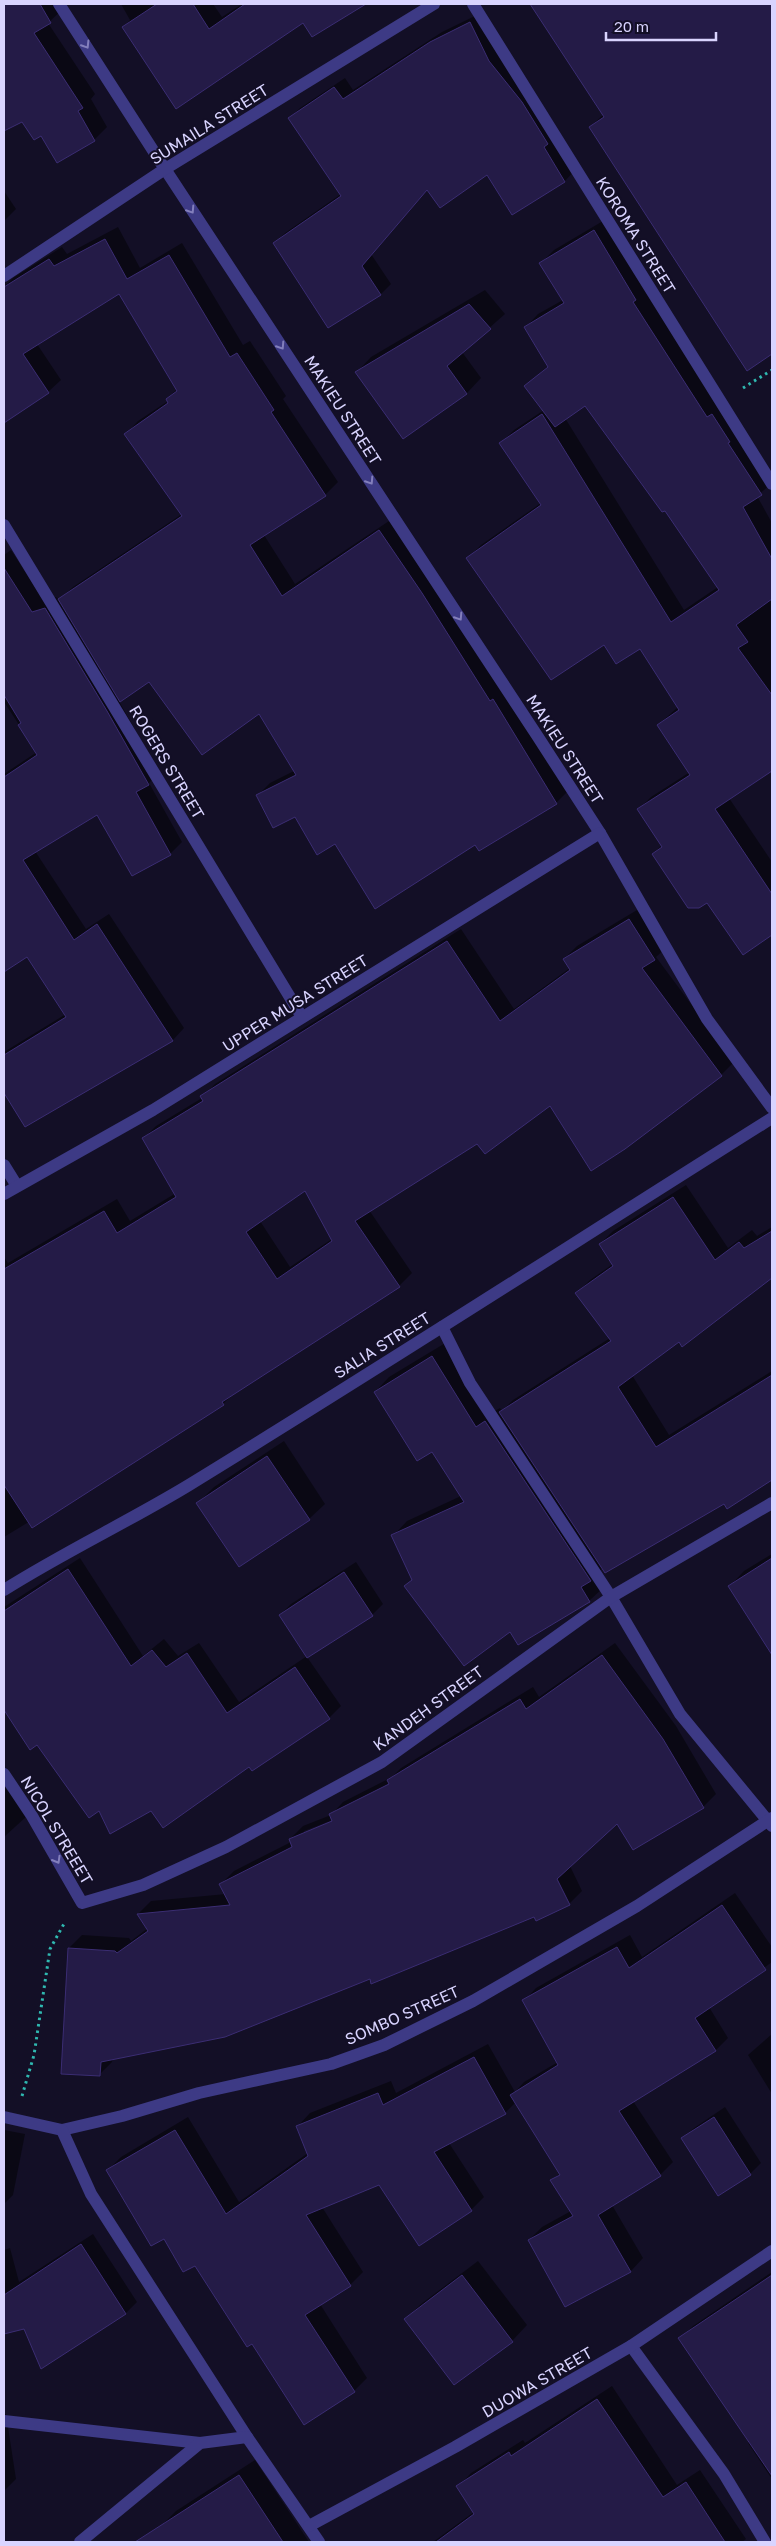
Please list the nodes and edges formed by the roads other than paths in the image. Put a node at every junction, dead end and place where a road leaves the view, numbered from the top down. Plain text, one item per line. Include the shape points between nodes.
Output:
1 (59, 4) edge
2 (434, 4) edge
3 (473, 4) edge
4 (164, 169) junction
5 (4, 276) edge
6 (772, 484) edge
7 (4, 525) edge
8 (600, 833) junction
9 (302, 1017) junction
10 (772, 1108) edge
11 (772, 1118) edge
12 (4, 1164) edge
13 (17, 1186) junction
14 (4, 1194) edge
15 (442, 1327) junction
16 (772, 1503) edge
17 (4, 1590) edge
18 (611, 1597) junction
19 (4, 1774) edge
20 (771, 1822) edge
21 (82, 1903) joint
22 (10, 2119) edge
23 (62, 2130) junction
24 (772, 2251) edge
25 (631, 2346) junction
26 (4, 2421) edge
27 (247, 2438) junction
28 (200, 2443) junction
29 (309, 2526) junction
30 (80, 2542) edge
31 (319, 2542) edge
32 (765, 2542) edge

1 -> 4 street, MAKIEU STREET
2 - 4 street, SUMAILA STREET
3 - 6 street, KOROMA STREET
4 - 5 street, SUMAILA STREET
4 -> 8 street, MAKIEU STREET
7 - 9 street, ROGERS STREET
8 - 9 street, UPPER MUSA STREET
8 - 10 street, MAKIEU STREET via 707,1019
9 - 13 street, UPPER MUSA STREET via 153,1110
11 - 15 street, SALIA STREET
12 - 13 street
13 - 14 street, UPPER MUSA STREET
15 - 17 street, SALIA STREET via 184,1488
15 - 18 street via 470,1383
16 - 18 street, KANDEH STREET
18 - 20 street via 680,1714
18 - 21 street, KANDEH STREET via 382,1762 226,1847 143,1884
19 -> 21 street, NICOL STREEET
20 - 23 street, SOMBO STREET via 637,1906 473,2001 384,2045 331,2064 198,2093
22 - 23 street, SOMBO STREET
23 - 27 street via 91,2194
24 - 25 street, DUOWA STREET
25 - 29 street, DUOWA STREET via 455,2448
25 - 32 street via 724,2474
26 - 28 street
27 - 28 street
27 - 29 street
28 - 30 street
29 - 31 street

